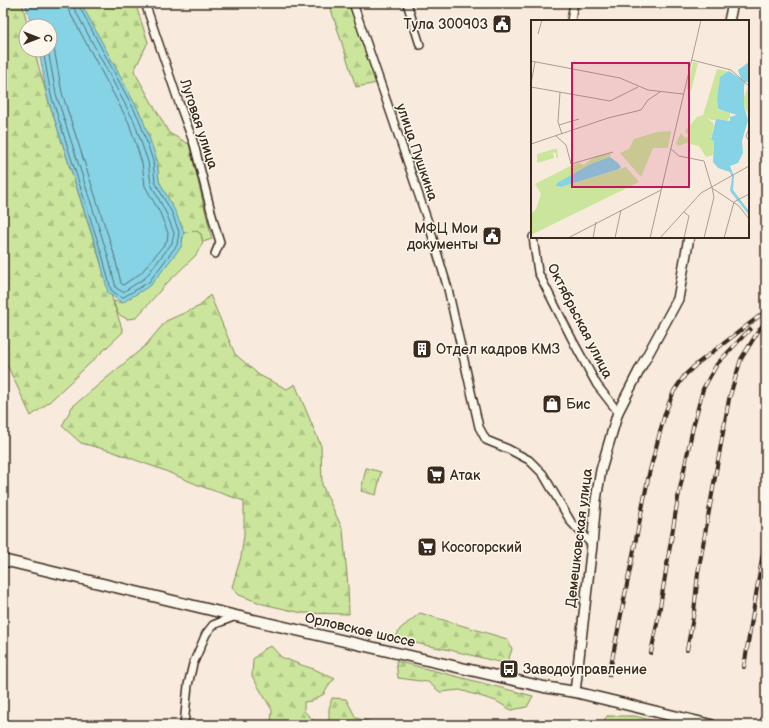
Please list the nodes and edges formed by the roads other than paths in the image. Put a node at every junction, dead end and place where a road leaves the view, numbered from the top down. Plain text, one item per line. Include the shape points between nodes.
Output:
1 (145, 3) edge
2 (353, 3) edge
3 (407, 3) edge
4 (574, 3) edge
5 (733, 3) edge
6 (571, 20) edge
7 (729, 20) edge
8 (420, 45) dead end
9 (533, 238) edge
10 (689, 238) edge
11 (215, 254) dead end
12 (618, 412) junction
13 (592, 545) junction
14 (3, 560) edge
15 (236, 616) junction
16 (575, 692) junction
17 (184, 725) edge
18 (711, 725) edge

1 - 11 street, Луговая улица via 194,144 220,242
2 - 13 street, улица Пушкина via 448,289 479,427 486,440 529,460 543,474 571,522
3 - 8 street
4 - 6 street
5 - 7 street
9 - 12 street, Октябрьская улица via 538,272 597,385
10 - 12 street, Демешковская улица via 678,299
12 - 13 street, Демешковская улица via 601,470
13 - 16 street, Демешковская улица
14 - 15 main road, Орловское шоссе
15 - 16 main road, Орловское шоссе via 511,680
15 - 17 street via 213,625 206,634 193,664
16 - 18 main road, Орловское шоссе

